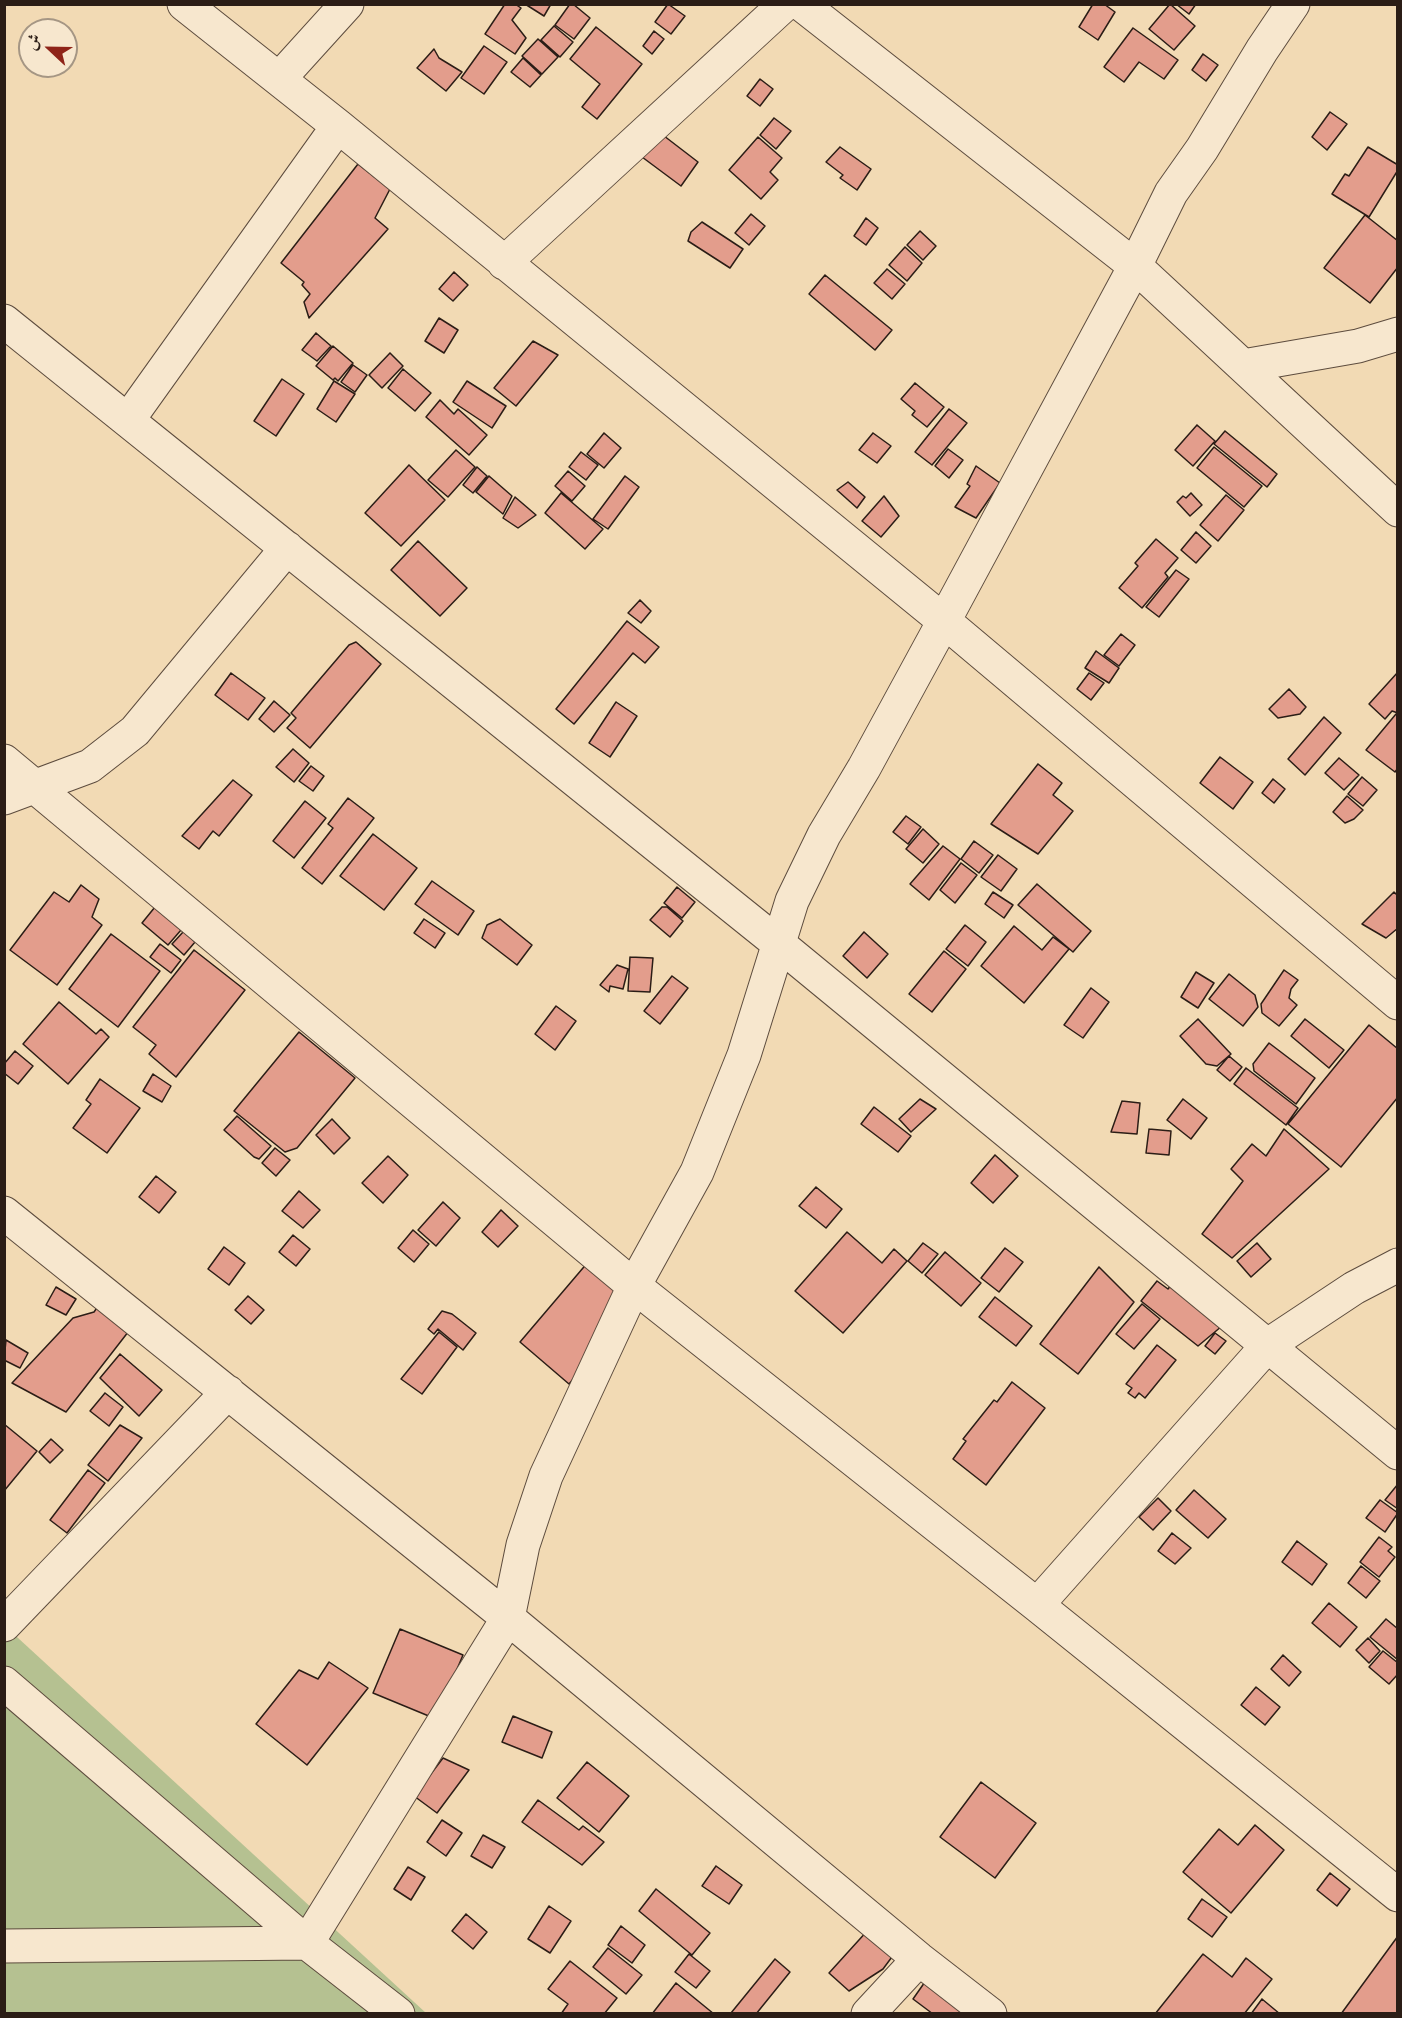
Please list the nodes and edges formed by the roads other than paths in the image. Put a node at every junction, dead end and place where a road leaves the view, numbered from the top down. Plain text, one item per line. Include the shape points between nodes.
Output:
1 (184, 4) edge
2 (347, 4) edge
3 (785, 4) edge
4 (801, 4) edge
5 (1293, 4) edge
6 (279, 79) junction
7 (338, 126) junction
8 (504, 263) junction
9 (1135, 266) junction
10 (4, 321) edge
11 (1398, 334) edge
12 (1243, 366) junction
13 (128, 420) junction
14 (1398, 510) edge
15 (287, 548) junction
16 (944, 621) junction
17 (4, 761) edge
18 (34, 786) junction
19 (4, 798) edge
20 (779, 944) junction
21 (1398, 1003) edge
22 (4, 1213) edge
23 (1398, 1265) edge
24 (634, 1287) junction
25 (1268, 1345) junction
26 (228, 1392) junction
27 (1398, 1453) edge
28 (1037, 1605) junction
29 (508, 1618) junction
30 (4, 1625) edge
31 (4, 1683) edge
32 (1398, 1895) edge
33 (307, 1942) junction
34 (4, 1946) edge
35 (919, 1959) junction
36 (398, 2013) edge
37 (868, 2013) edge
38 (990, 2013) edge

1 - 6 street
2 - 6 street
3 - 8 street
4 - 9 street
5 - 9 street via 1171,193
6 - 7 street
7 - 8 street
7 - 13 street
8 - 16 street
9 - 12 street
9 - 16 street
10 - 13 street
11 - 12 street via 1358,346
12 - 14 street
13 - 15 street
15 - 18 street via 135,731 90,766
15 - 20 street
16 - 20 street via 824,835 792,901
16 - 21 street
17 - 18 street
18 - 19 street
18 - 24 street
20 - 24 street via 744,1055 697,1172
20 - 25 street
22 - 26 street
23 - 25 street via 1354,1288
24 - 28 street
24 - 29 street via 546,1476 523,1545
25 - 27 street
25 - 28 street
26 - 29 street
26 - 30 street
28 - 32 street
29 - 33 street
29 - 35 street
31 - 33 street
33 - 34 street
33 - 36 street
35 - 37 street
35 - 38 street

